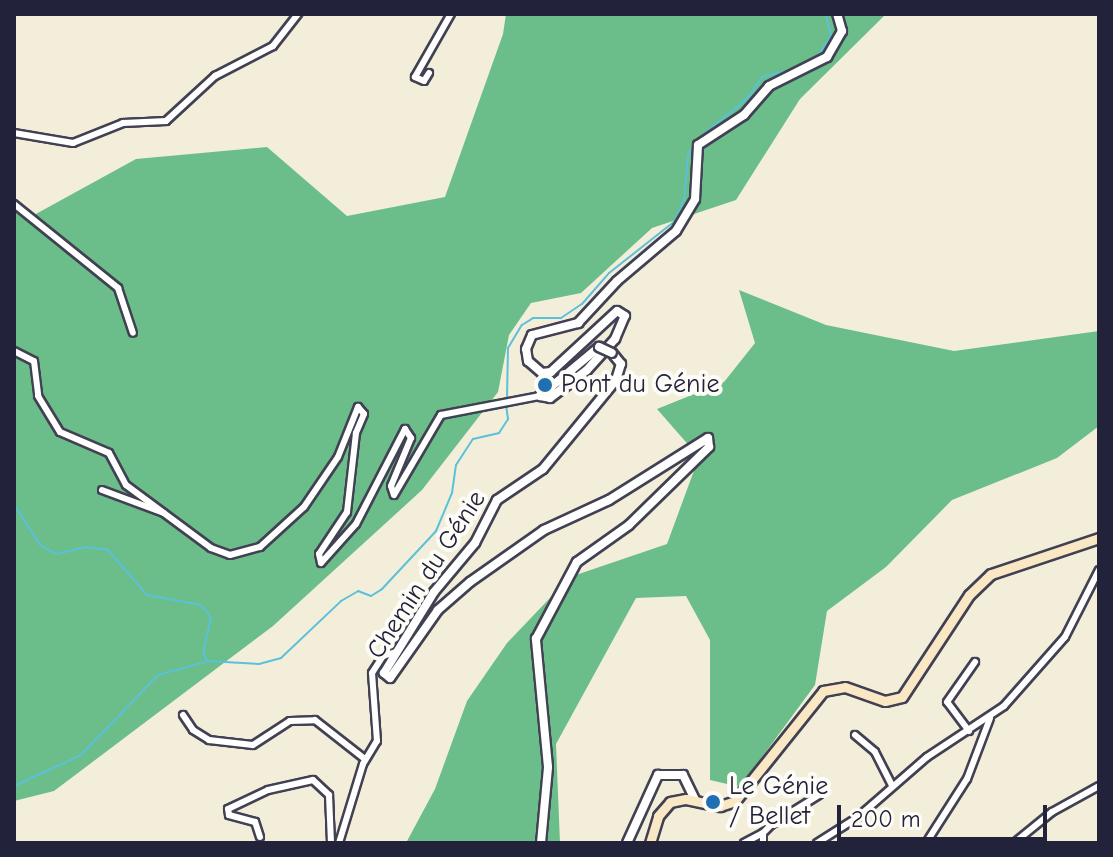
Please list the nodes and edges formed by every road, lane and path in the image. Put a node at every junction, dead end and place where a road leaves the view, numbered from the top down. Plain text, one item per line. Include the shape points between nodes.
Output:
1 (298, 14) edge
2 (451, 14) edge
3 (837, 14) edge
4 (429, 73) dead end
5 (14, 133) edge
6 (14, 204) edge
7 (133, 333) dead end
8 (14, 351) edge
9 (540, 396) junction
10 (102, 490) dead end
11 (164, 513) junction
12 (1099, 538) edge
13 (1099, 570) edge
14 (396, 652) junction
15 (975, 662) dead end
16 (183, 715) dead end
17 (990, 718) junction
18 (969, 731) junction
19 (855, 735) dead end
20 (365, 759) junction
21 (892, 786) junction
22 (1099, 786) edge
23 (819, 795) dead end
24 (695, 800) junction
25 (763, 833) junction
26 (260, 837) dead end
27 (331, 843) edge
28 (339, 843) edge
29 (541, 843) edge
30 (627, 843) edge
31 (650, 843) edge
32 (744, 843) edge
33 (763, 843) edge
34 (817, 843) edge
35 (926, 843) edge
36 (1014, 843) edge

1 - 5 street via 273,46 215,76 166,121 123,123 73,143
2 - 4 street via 415,77 424,81
3 - 9 street via 842,31 827,57 769,86 744,115 698,145 695,199 676,231 578,323 532,335 528,361 536,370 551,372 617,311 625,316 615,339 587,370 550,398
6 - 7 street via 118,288
8 - 11 street, Chemin du Génie via 34,361 38,396 60,432 109,453 126,485
9 - 11 street, Chemin du Génie via 441,415 394,495 391,486 411,438 409,429 402,431 356,524 323,563 317,558 347,512 362,408 356,409 338,457 314,485 307,503 252,552 220,553
9 - 14 street, Chemin du Génie, bridge via 599,347 621,364 616,380 543,469 497,500 475,543 434,592
10 - 11 street
12 - 24 main road via 995,572 969,595 902,697 885,701 845,687 829,688 804,711 735,801 720,806
13 - 17 street via 1065,637
14 - 20 street via 383,656 372,673 377,741
14 - 29 street, Chemin du Génie via 385,668 385,679 438,610 470,582 544,530 609,500 708,438 709,447 629,525 577,562 536,639 548,767
15 - 18 street via 947,702
16 - 20 street via 209,740 253,745 290,721 315,720
17 - 18 street
17 - 35 street via 967,779
18 - 21 street
19 - 21 street via 875,752
20 - 28 street
21 - 34 street
22 - 36 street via 1052,812
23 - 25 street
24 - 30 street via 683,775 658,775
24 - 31 main road via 667,805
25 - 32 street
25 - 33 street
26 - 27 street via 255,822 229,815 228,809 268,790 313,780 329,795

